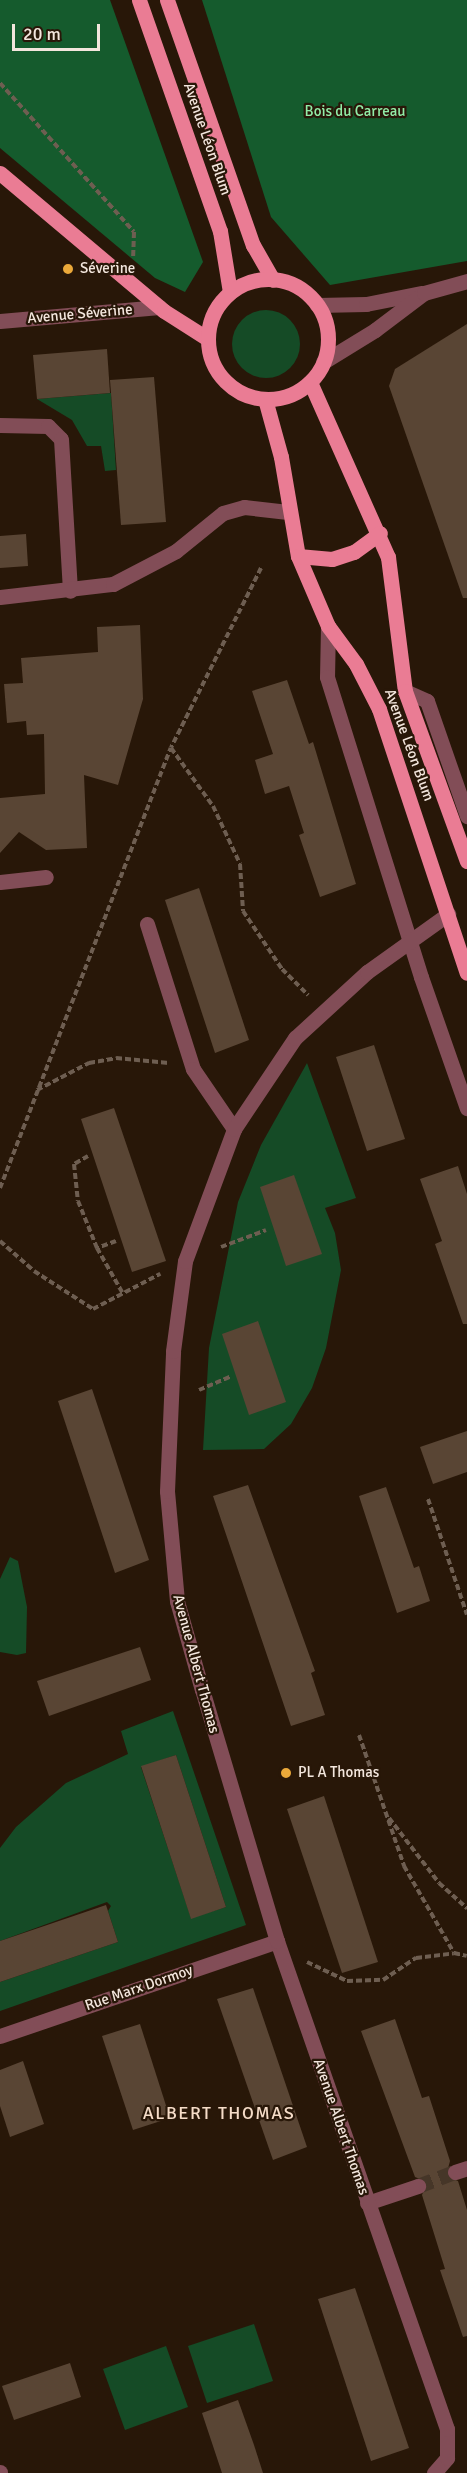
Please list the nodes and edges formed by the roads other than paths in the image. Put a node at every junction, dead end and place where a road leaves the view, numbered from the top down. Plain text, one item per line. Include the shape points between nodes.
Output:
1 (139, 0) edge
2 (166, 0) edge
3 (0, 173) edge
4 (273, 280) junction
5 (467, 281) edge
6 (230, 292) junction
7 (424, 293) junction
8 (317, 305) junction
9 (159, 307) junction
10 (0, 321) edge
11 (208, 339) junction
12 (323, 362) junction
13 (310, 382) junction
14 (265, 399) junction
15 (0, 425) edge
16 (288, 512) junction
17 (380, 533) junction
18 (298, 556) junction
19 (70, 591) junction
20 (0, 597) edge
21 (328, 626) junction
22 (405, 691) junction
23 (467, 816) edge
24 (467, 861) edge
25 (46, 877) dead end
26 (0, 882) edge
27 (448, 914) junction
28 (147, 924) dead end
29 (411, 941) junction
30 (467, 973) edge
31 (467, 1108) edge
32 (234, 1129) junction
33 (277, 1941) junction
34 (0, 2036) edge
35 (417, 2186) tunnel mouth
36 (367, 2203) junction
37 (434, 2473) edge

1 - 6 main road, Avenue Léon Blum via 220,231
2 - 4 main road, Avenue Léon Blum via 253,245
3 - 9 main road
4 - 6 main road via 245,283
4 - 8 main road via 298,287
5 - 7 street
6 - 11 main road via 214,314
7 - 8 street via 366,304
7 - 12 street
8 - 12 main road via 327,333
9 - 10 street, Avenue Séverine
9 - 11 main road
11 - 14 main road via 210,357 225,380 247,395
12 - 13 main road
13 - 14 main road via 297,392
13 - 17 main road, Avenue Léon Blum
14 - 16 main road, Avenue Léon Blum via 281,457
15 - 19 street via 48,426 61,439
16 - 18 main road, Avenue Léon Blum
16 - 19 street via 244,507 223,513 176,551 113,584
17 - 18 main road via 354,552 332,559
17 - 22 main road, Avenue Léon Blum via 388,557
18 - 21 main road, Avenue Léon Blum
19 - 20 street
21 - 27 main road, Avenue Léon Blum via 356,664 379,709
21 - 29 street via 327,677
22 - 23 street via 428,702
22 - 24 main road, Avenue Léon Blum
25 - 26 street
27 - 29 street, Avenue Albert Thomas
27 - 30 main road, Avenue Léon Blum
28 - 32 street via 193,1069
29 - 31 street
29 - 32 street, Avenue Albert Thomas via 367,972 295,1038
32 - 33 street, Avenue Albert Thomas via 185,1261 173,1351 167,1491 177,1601
33 - 34 street, Rue Marx Dormoy
33 - 36 street, Avenue Albert Thomas
35 - 36 street
36 - 37 street, Avenue Albert Thomas via 447,2429 447,2458

